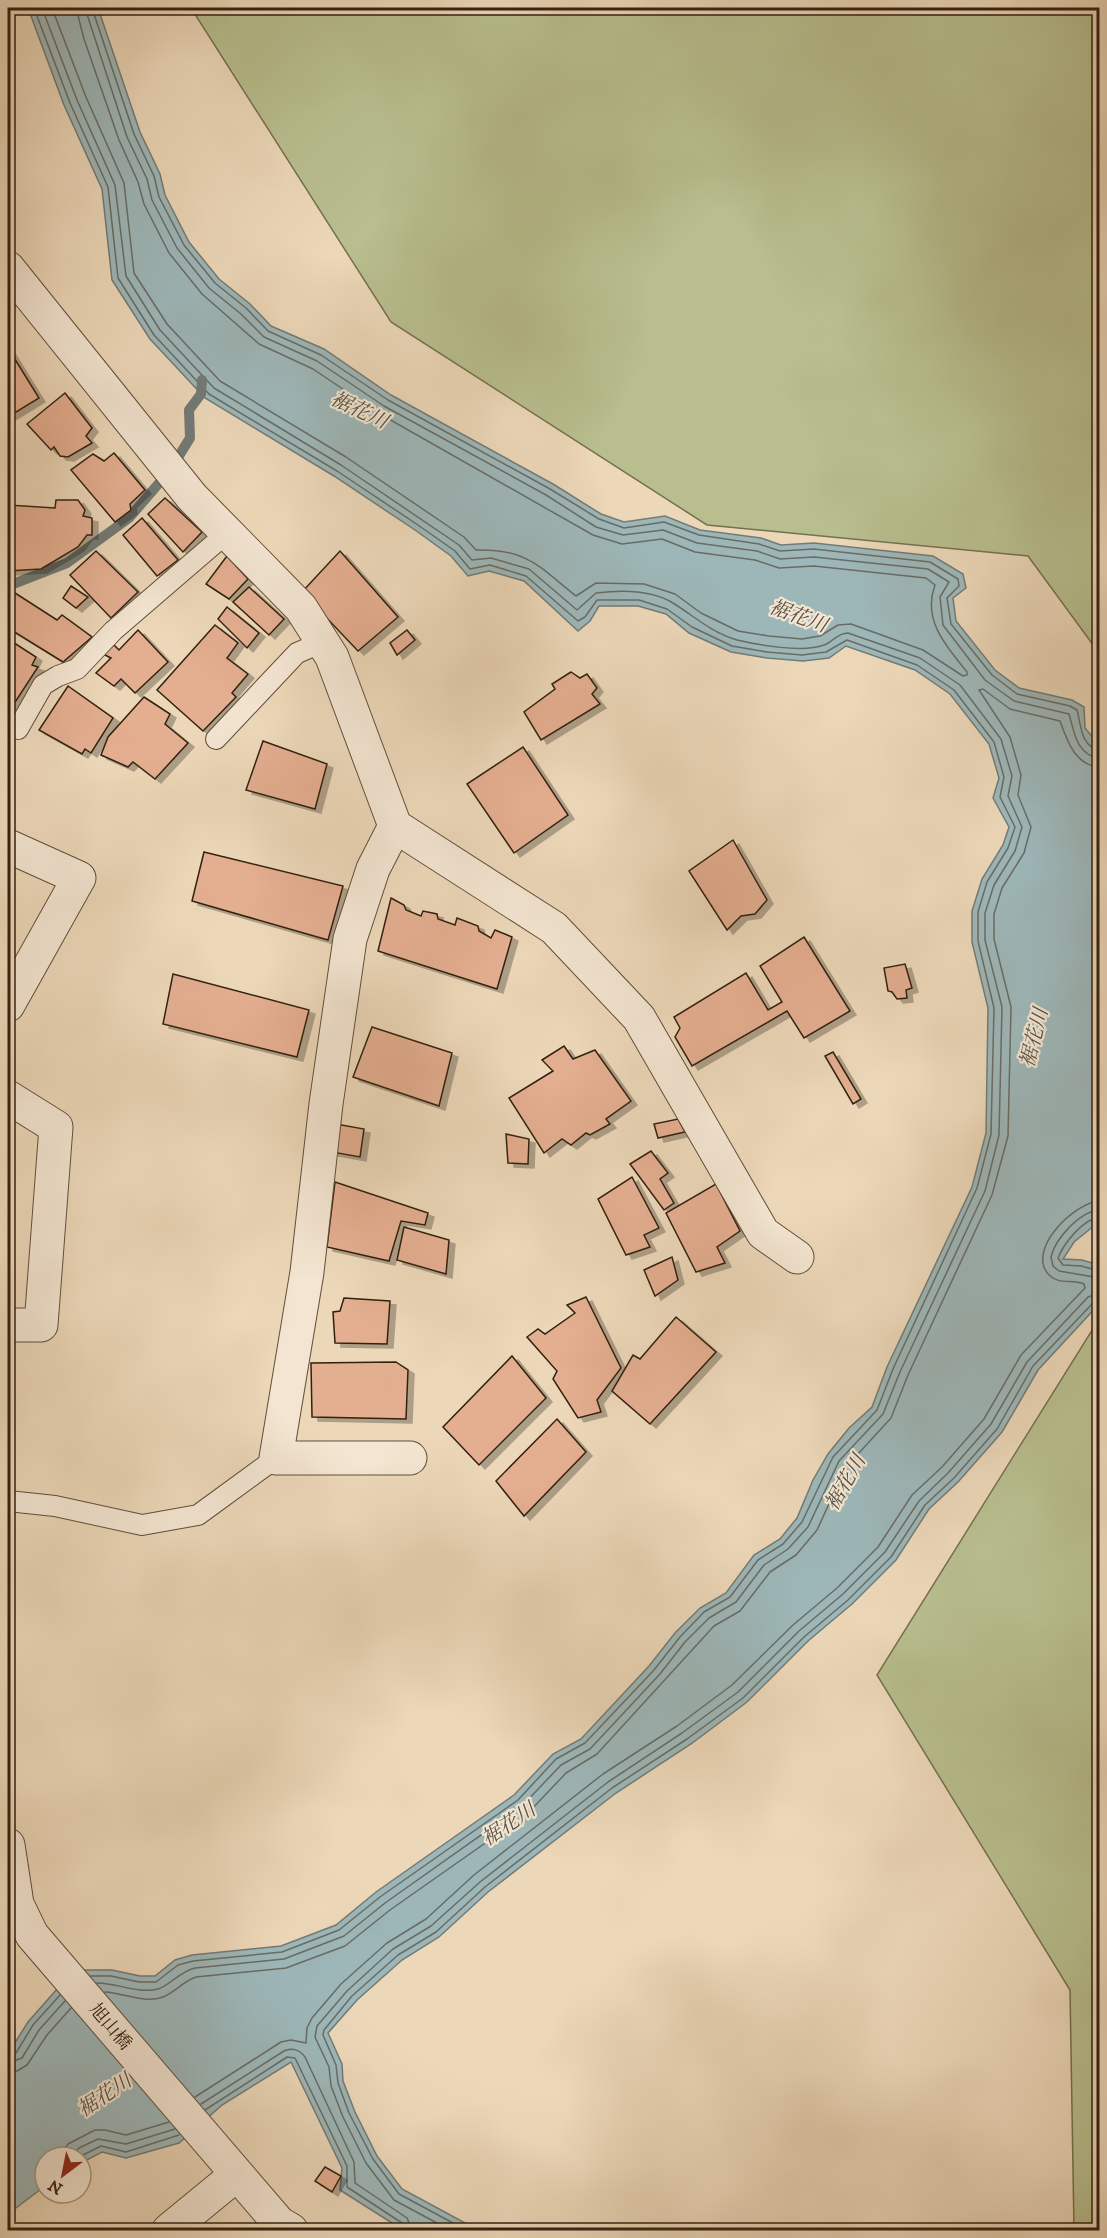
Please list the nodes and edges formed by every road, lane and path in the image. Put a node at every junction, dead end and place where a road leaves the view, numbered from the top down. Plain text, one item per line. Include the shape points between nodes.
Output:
1 (8, 267) edge
2 (228, 532) junction
3 (323, 642) junction
4 (18, 729) dead end
5 (216, 739) dead end
6 (395, 826) junction
7 (8, 846) edge
8 (8, 1005) edge
9 (8, 1097) edge
10 (796, 1257) dead end
11 (8, 1325) edge
12 (276, 1458) junction
13 (410, 1458) dead end
14 (8, 1501) edge
15 (8, 1845) edge
16 (12, 1907) edge
17 (236, 2175) junction
18 (169, 2230) edge
19 (291, 2230) edge

1 - 2 street via 192,497
2 - 3 street via 301,608
2 - 4 lane via 155,593 77,669 43,686
3 - 5 lane via 297,653
3 - 6 street
6 - 10 street via 554,928 639,1018 763,1233
6 - 12 street via 373,869 350,939 307,1272
7 - 8 street via 79,879
9 - 11 street via 56,1127 41,1325
12 - 13 street
12 - 14 lane via 198,1515 142,1525 55,1506
15 - 16 street, 旭山橋
16 - 17 street, 旭山橋
17 - 18 street
17 - 19 street, 旭山橋 via 279,2223

